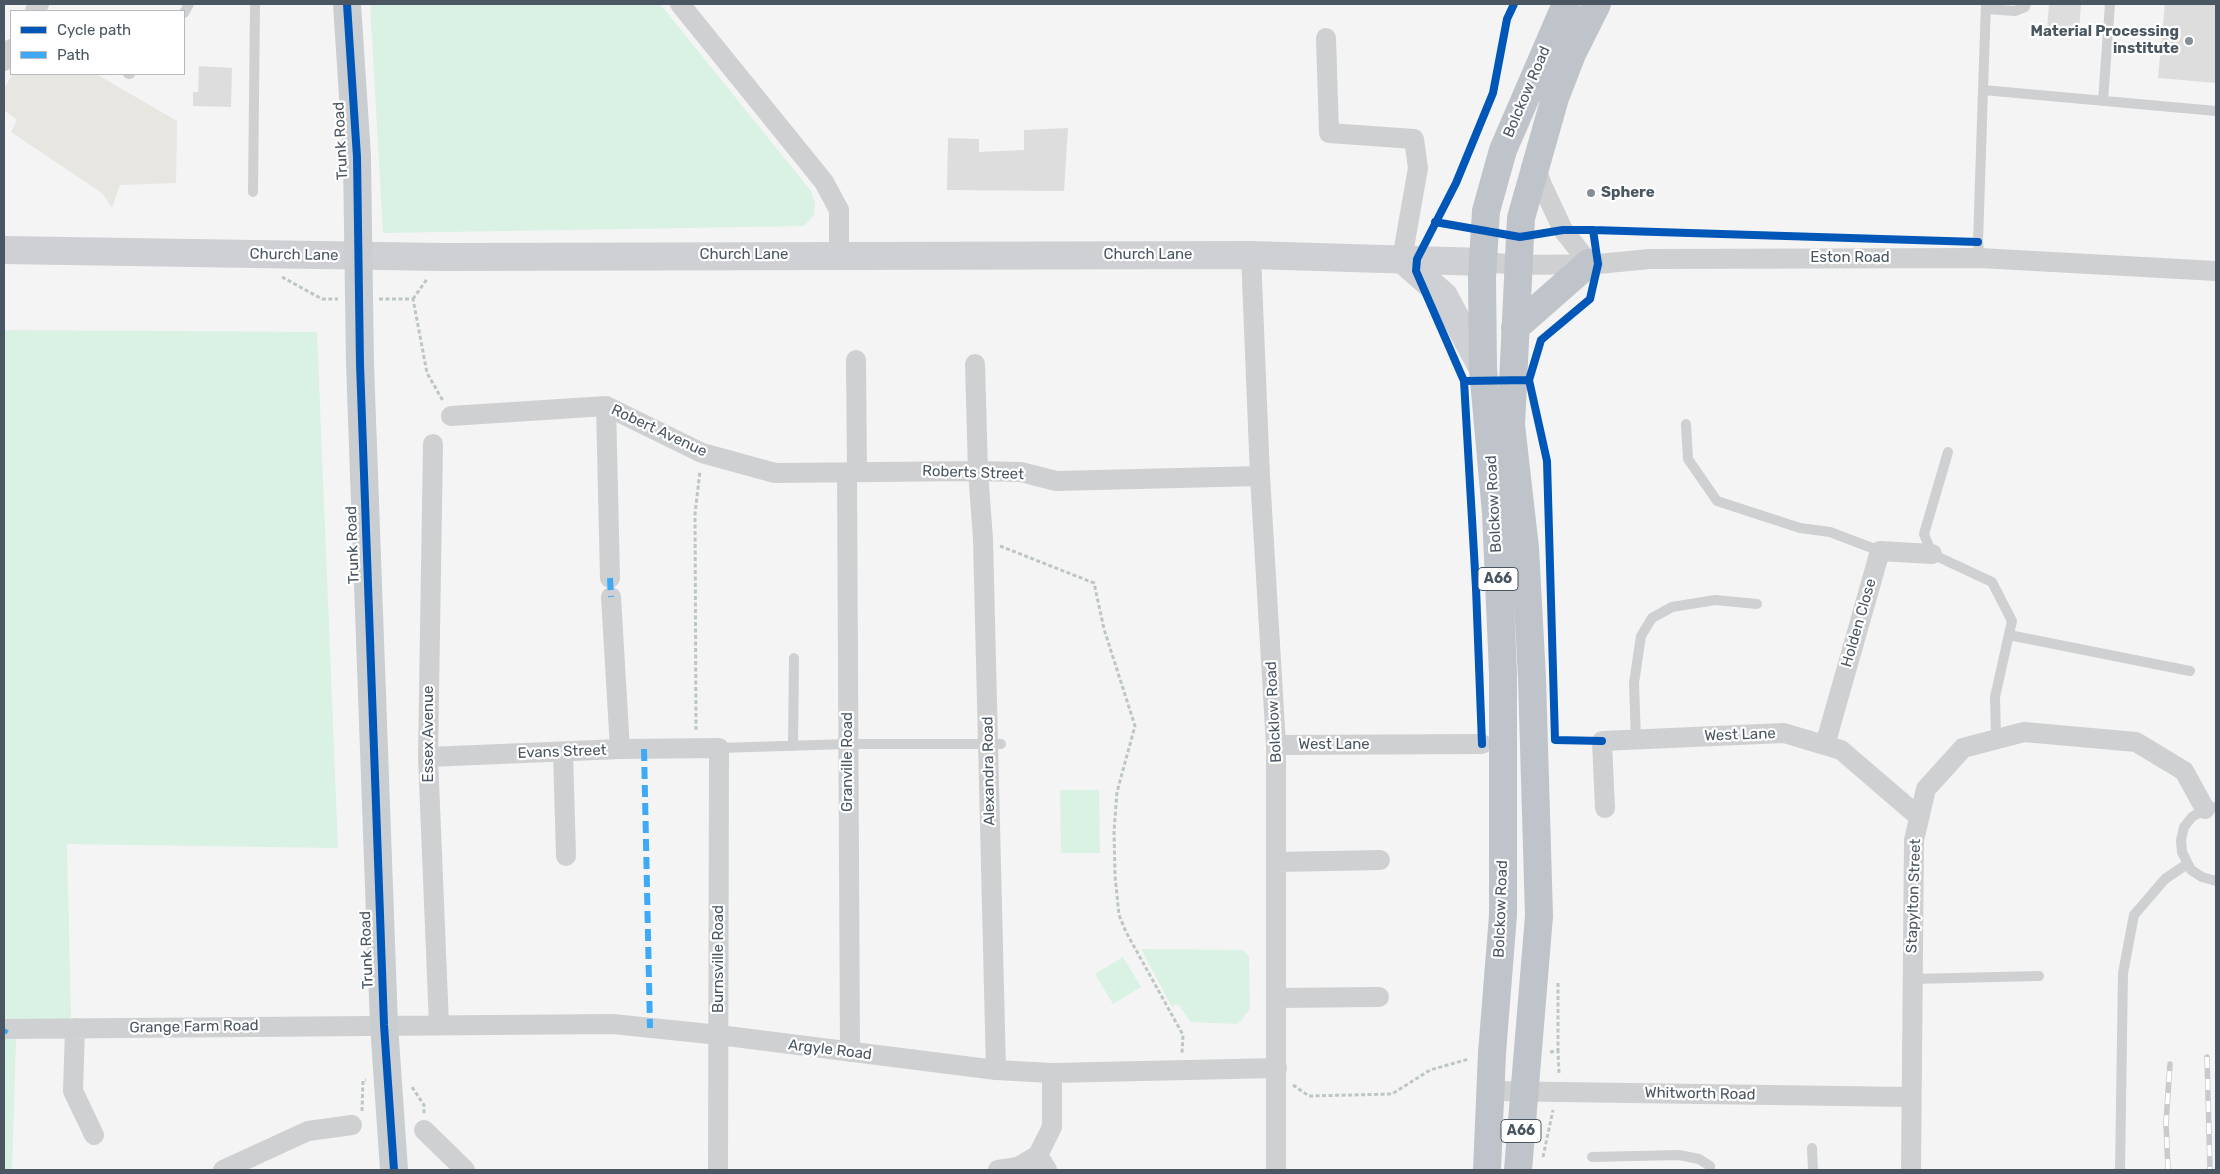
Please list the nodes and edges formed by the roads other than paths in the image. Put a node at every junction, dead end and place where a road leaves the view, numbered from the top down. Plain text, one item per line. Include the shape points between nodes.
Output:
1 (256, 4) edge
2 (347, 4) edge
3 (680, 4) edge
4 (1566, 4) edge
5 (1597, 4) edge
6 (2026, 4) edge
7 (2110, 4) edge
8 (1986, 6) edge
9 (1326, 38) dead end
10 (1984, 90) junction
11 (2103, 101) junction
12 (2216, 111) edge
13 (1536, 168) junction
14 (253, 192) dead end
15 (4, 250) edge
16 (839, 254) junction
17 (1251, 255) junction
18 (1402, 258) junction
19 (1980, 258) junction
20 (1483, 262) junction
21 (1588, 263) junction
22 (1518, 265) junction
23 (2216, 271) edge
24 (1515, 328) junction
25 (856, 360) dead end
26 (974, 364) dead end
27 (1483, 369) junction
28 (606, 406) junction
29 (452, 416) dead end
30 (1686, 424) dead end
31 (433, 444) dead end
32 (1948, 452) dead end
33 (978, 471) junction
34 (852, 472) junction
35 (775, 473) joint
36 (1260, 476) junction
37 (1880, 551) junction
38 (1932, 554) junction
39 (1757, 604) dead end
40 (2008, 635) junction
41 (794, 658) dead end
42 (2190, 671) dead end
43 (1996, 738) junction
44 (1636, 740) junction
45 (848, 744) junction
46 (995, 744) junction
47 (1482, 744) dead end
48 (1276, 745) junction
49 (1824, 745) junction
50 (794, 746) junction
51 (719, 748) junction
52 (620, 749) junction
53 (563, 752) junction
54 (428, 757) junction
55 (1604, 808) dead end
56 (2210, 808) edge
57 (1919, 816) junction
58 (566, 856) dead end
59 (1380, 860) dead end
60 (1277, 862) junction
61 (2187, 864) junction
62 (2216, 881) edge
63 (2039, 976) dead end
64 (1912, 979) junction
65 (1379, 997) dead end
66 (1276, 998) junction
67 (384, 1025) junction
68 (438, 1025) junction
69 (74, 1028) junction
70 (4, 1029) edge
71 (719, 1034) junction
72 (850, 1052) junction
73 (996, 1070) junction
74 (1052, 1072) junction
75 (1276, 1077) junction
76 (387, 1086) junction
77 (1490, 1091) junction
78 (1525, 1091) junction
79 (1910, 1097) junction
80 (352, 1125) dead end
81 (424, 1130) dead end
82 (94, 1134) dead end
83 (1812, 1148) dead end
84 (1592, 1156) dead end
85 (1043, 1163) edge
86 (1530, 1166) edge
87 (223, 1170) edge
88 (381, 1170) edge
89 (394, 1170) edge
90 (465, 1170) edge
91 (718, 1170) edge
92 (998, 1170) edge
93 (1276, 1170) edge
94 (1487, 1170) edge
95 (1710, 1170) edge
96 (1813, 1170) edge
97 (1911, 1170) edge
98 (2120, 1170) edge

1 - 14 lane
2 - 67 main road, Trunk Road via 357,157 360,364
3 - 16 street via 824,182 839,210
4 - 20 highway, Bolckow Road / A66 via 1503,150 1486,211
5 - 13 highway, A66 via 1572,54
6 - 8 lane via 2025,8 2015,12
7 - 11 lane
8 - 10 lane
9 - 18 street via 1328,133 1414,139 1418,168
10 - 11 lane
10 - 19 lane
11 - 12 lane
13 - 21 street via 1563,230
13 - 22 highway, A66 via 1522,218
15 - 16 street, Church Lane via 443,256
16 - 17 street, Church Lane
17 - 18 street, Church Lane
17 - 36 street, Bolcklow Road
18 - 20 street, Church Lane
18 - 27 street via 1444,296
19 - 21 street, Eston Road via 1650,259
19 - 23 street, Eston Road
20 - 22 street, Eston Road
20 - 27 highway, Bolckow Road / A66
21 - 22 street, Eston Road
21 - 24 highway
22 - 24 highway, A66
24 - 78 highway, Bolckow Road / A66 via 1511,425 1525,548 1539,916
25 - 34 street, Granville Road
26 - 33 street, Alexandra Road
27 - 77 highway, Bolckow Road / A66 via 1496,514 1503,673 1504,915
28 - 29 street, Robert Avenue
28 - 35 street, Robert Avenue via 702,453
28 - 52 street
30 - 37 lane via 1688,459 1717,501 1800,528 1830,532
31 - 54 street, Essex Avenue
32 - 38 lane via 1924,534
33 - 34 street, Roberts Street
33 - 36 street, Roberts Street via 1021,472 1056,481
33 - 46 street, Alexandra Road
34 - 35 street, Roberts Street
34 - 45 street, Granville Road
36 - 48 street, Bolcklow Road
37 - 38 street
37 - 49 street, Holden Close
38 - 40 lane via 1992,582 2012,621
39 - 44 lane via 1716,600 1672,607 1652,618 1641,636 1634,683
40 - 42 lane
40 - 43 lane via 1995,697
41 - 50 lane
43 - 56 street, Stapylton Street via 2024,732 2136,742 2184,771
43 - 57 street, Stapylton Street via 1963,748 1926,789
44 - 49 street, West Lane via 1784,733
44 - 55 street, West Lane via 1602,741
45 - 46 lane
45 - 50 lane
45 - 72 street, Granville Road
46 - 73 street, Alexandra Road
47 - 48 street, West Lane
48 - 60 street, Bolcklow Road
49 - 57 street, West Lane via 1841,750
50 - 51 lane
51 - 52 street, Evans Street
51 - 71 street, Burnsville Road
52 - 53 street, Evans Street
53 - 54 street, Evans Street
53 - 58 street
54 - 68 street, Essex Avenue
56 - 61 lane via 2192,817 2184,828 2182,852
57 - 64 street, Stapylton Street via 1914,840
59 - 60 street
60 - 66 street, Bolcklow Road
61 - 62 lane via 2202,878
61 - 98 lane via 2165,879 2134,915 2123,973
63 - 64 lane
64 - 79 street, Stapylton Street
65 - 66 street
66 - 75 street, Bolcklow Road
67 - 68 street, Argyle Road
67 - 69 street, Grange Farm Road
67 - 76 main road, Trunk Road
68 - 71 street, Argyle Road via 613,1024
69 - 70 street, Grange Farm Road
69 - 82 street via 73,1091
71 - 72 street, Argyle Road
71 - 91 street, Burnsville Road
72 - 73 street, Argyle Road
73 - 74 street, Argyle Road
74 - 75 street, Argyle Road via 1181,1071
74 - 85 street via 1052,1127
75 - 93 street, Bolcklow Road
76 - 88 main road
76 - 89 main road
77 - 78 street, Whitworth Road
77 - 94 highway, Bolckow Road / A66
78 - 79 street, Whitworth Road
78 - 86 highway, Bolckow Road / A66
79 - 97 street, Stapylton Street
80 - 87 street via 308,1131
81 - 90 street
83 - 96 lane
84 - 95 lane via 1679,1156 1699,1159 1710,1166
85 - 92 street

